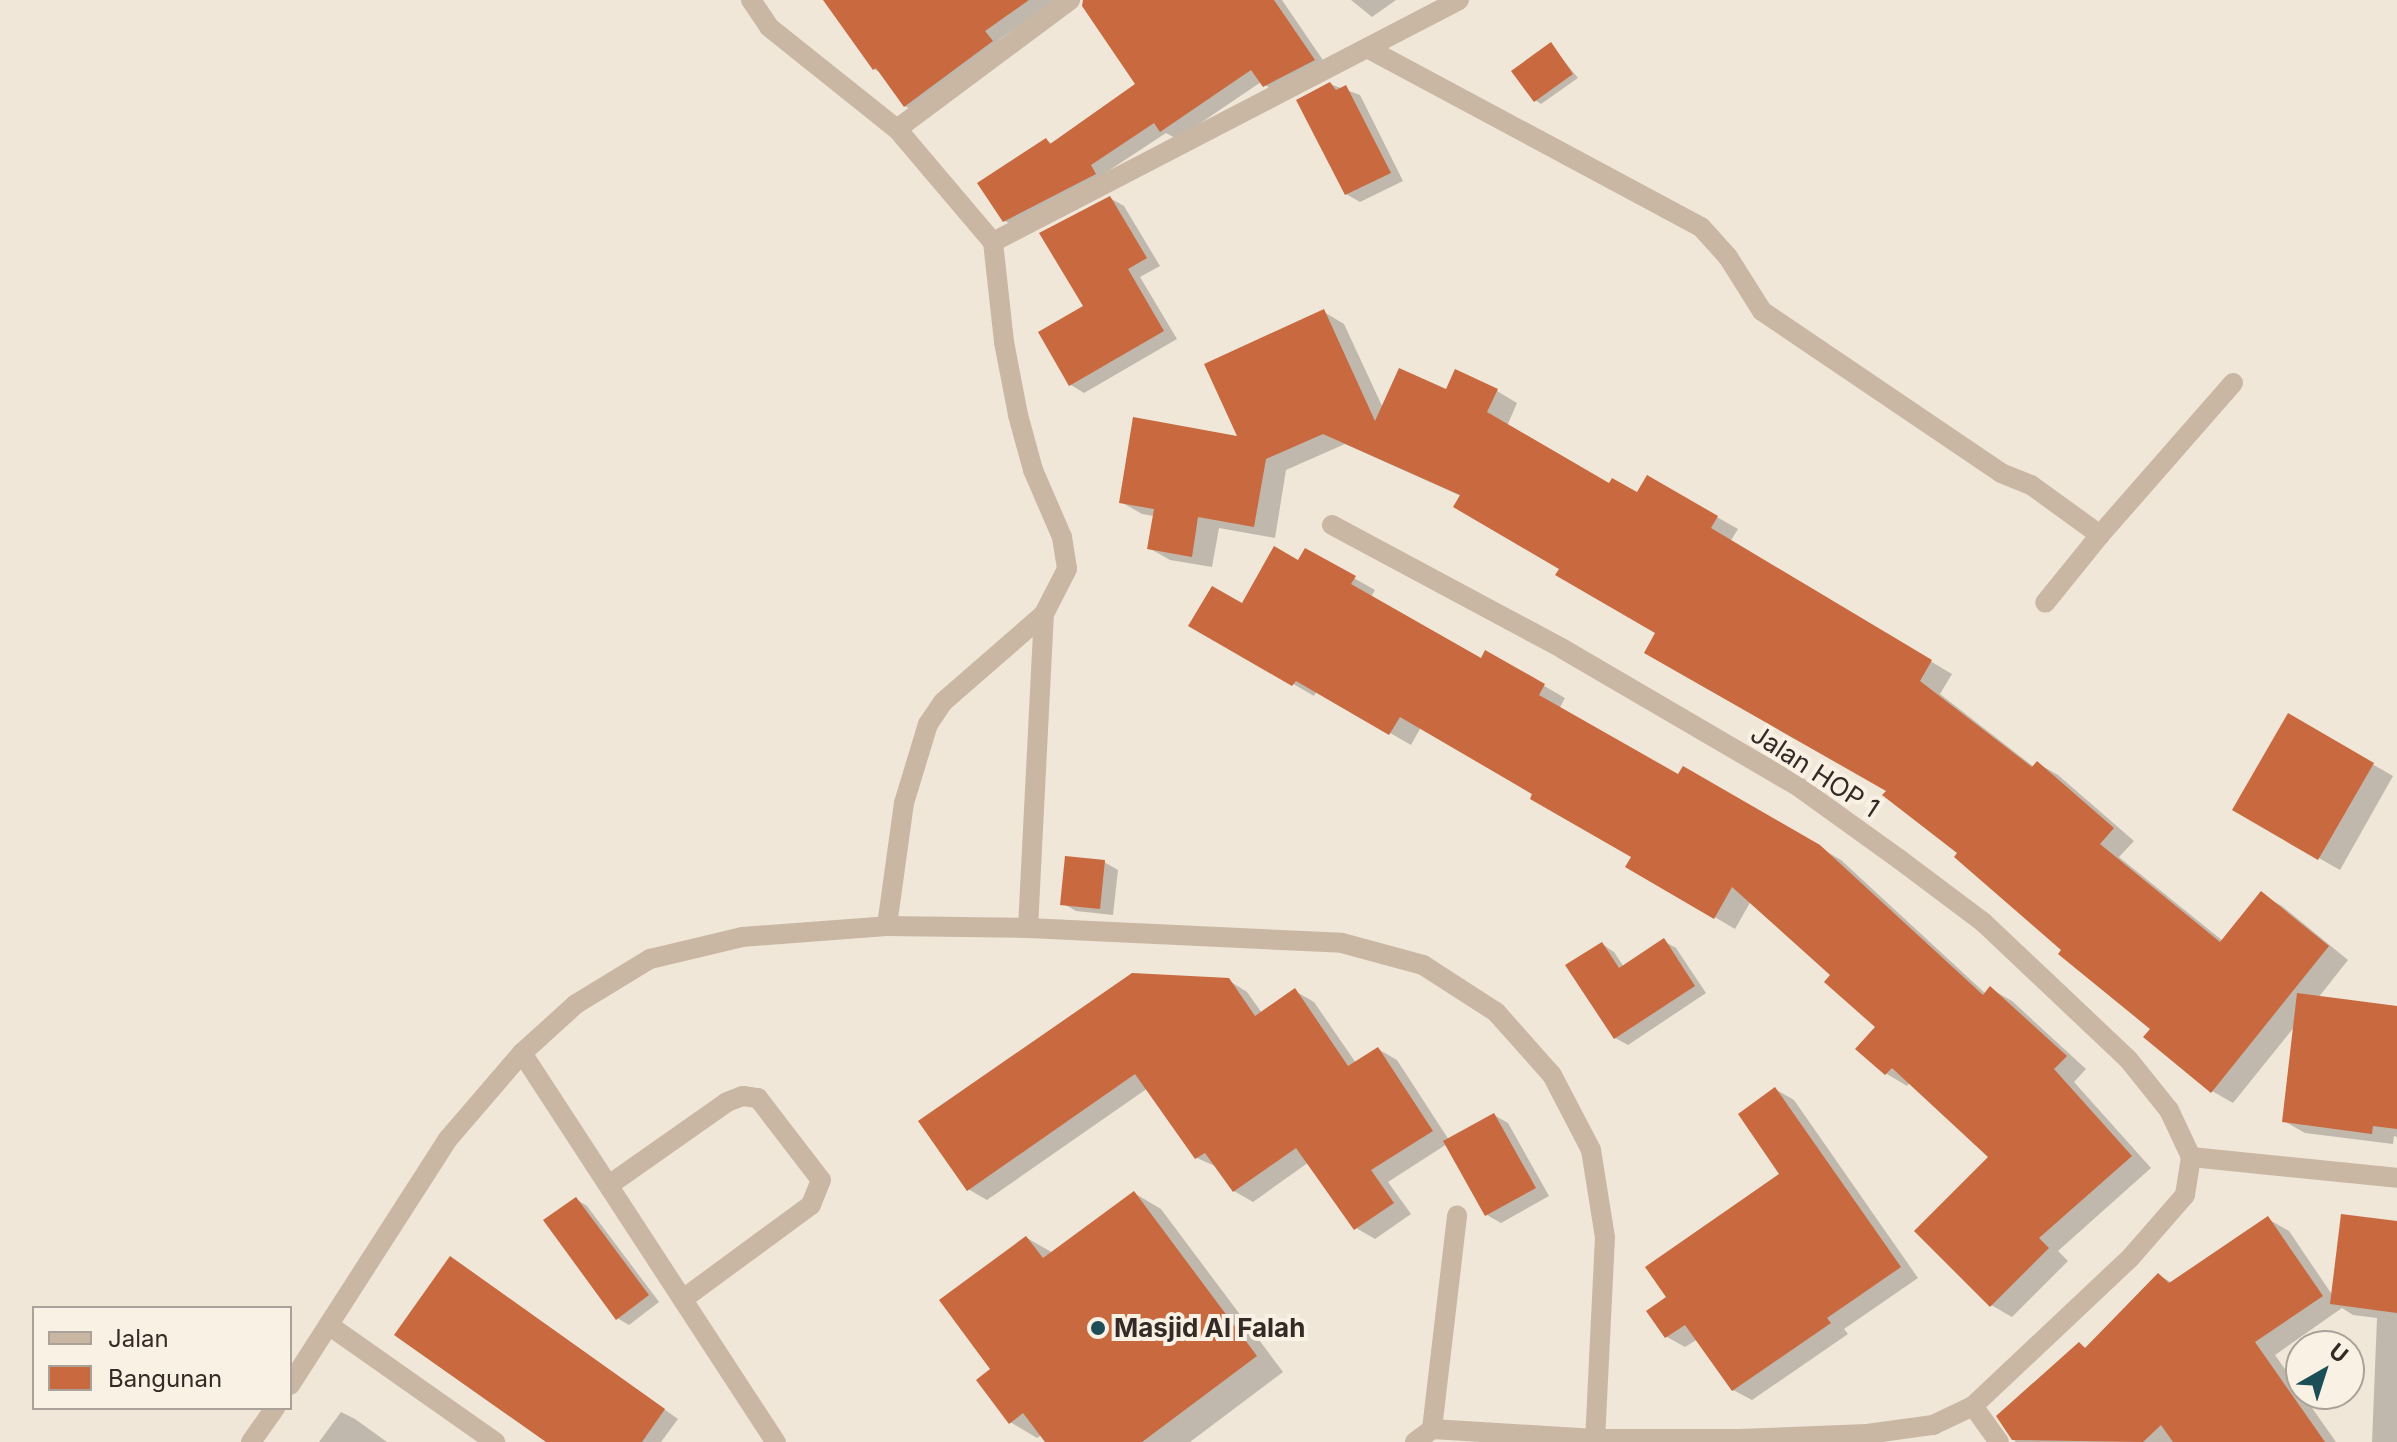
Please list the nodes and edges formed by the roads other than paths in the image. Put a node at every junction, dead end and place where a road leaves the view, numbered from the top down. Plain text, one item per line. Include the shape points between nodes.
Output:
1 (751, 0) edge
2 (1070, 0) edge
3 (1459, 0) edge
4 (1367, 48) junction
5 (897, 129) junction
6 (993, 242) junction
7 (2233, 383) dead end
8 (1332, 525) dead end
9 (2100, 535) junction
10 (2045, 603) dead end
11 (1044, 614) junction
12 (887, 926) junction
13 (1028, 928) junction
14 (522, 1053) junction
15 (2191, 1157) junction
16 (2397, 1178) edge
17 (609, 1185) junction
18 (1457, 1215) dead end
19 (683, 1299) junction
20 (330, 1326) junction
21 (292, 1382) edge
22 (1973, 1406) junction
23 (274, 1410) edge
24 (1432, 1429) junction
25 (1595, 1440) edge
26 (251, 1442) edge
27 (495, 1442) edge
28 (776, 1442) edge
29 (1415, 1442) edge
30 (1999, 1442) edge

1 - 5 street via 769,27
2 - 5 street
3 - 4 street
4 - 6 street
4 - 9 street via 1701,227 1728,257 1762,311
5 - 6 street
6 - 11 street via 1018,415 1033,470 1062,537 1067,569
7 - 9 street
8 - 15 street, Jalan HOP 1 via 1563,649 1796,785 1899,859 1983,922 2128,1059 2169,1110
9 - 10 street
11 - 12 street via 943,702 928,724 904,803
11 - 13 street
12 - 13 street
12 - 14 street via 742,937 650,959 576,1004
13 - 25 street via 1342,943 1423,965 1496,1012 1552,1075 1591,1150 1605,1237
14 - 17 street
14 - 20 street via 448,1139
15 - 16 street
15 - 22 street via 2185,1195 2131,1257
17 - 19 street
17 - 19 street via 743,1096 758,1098 821,1180 811,1205
18 - 24 street
19 - 28 street
20 - 21 street
20 - 27 street
22 - 25 street via 1933,1425 1867,1434
22 - 30 street
23 - 26 street
24 - 25 street
24 - 29 street

